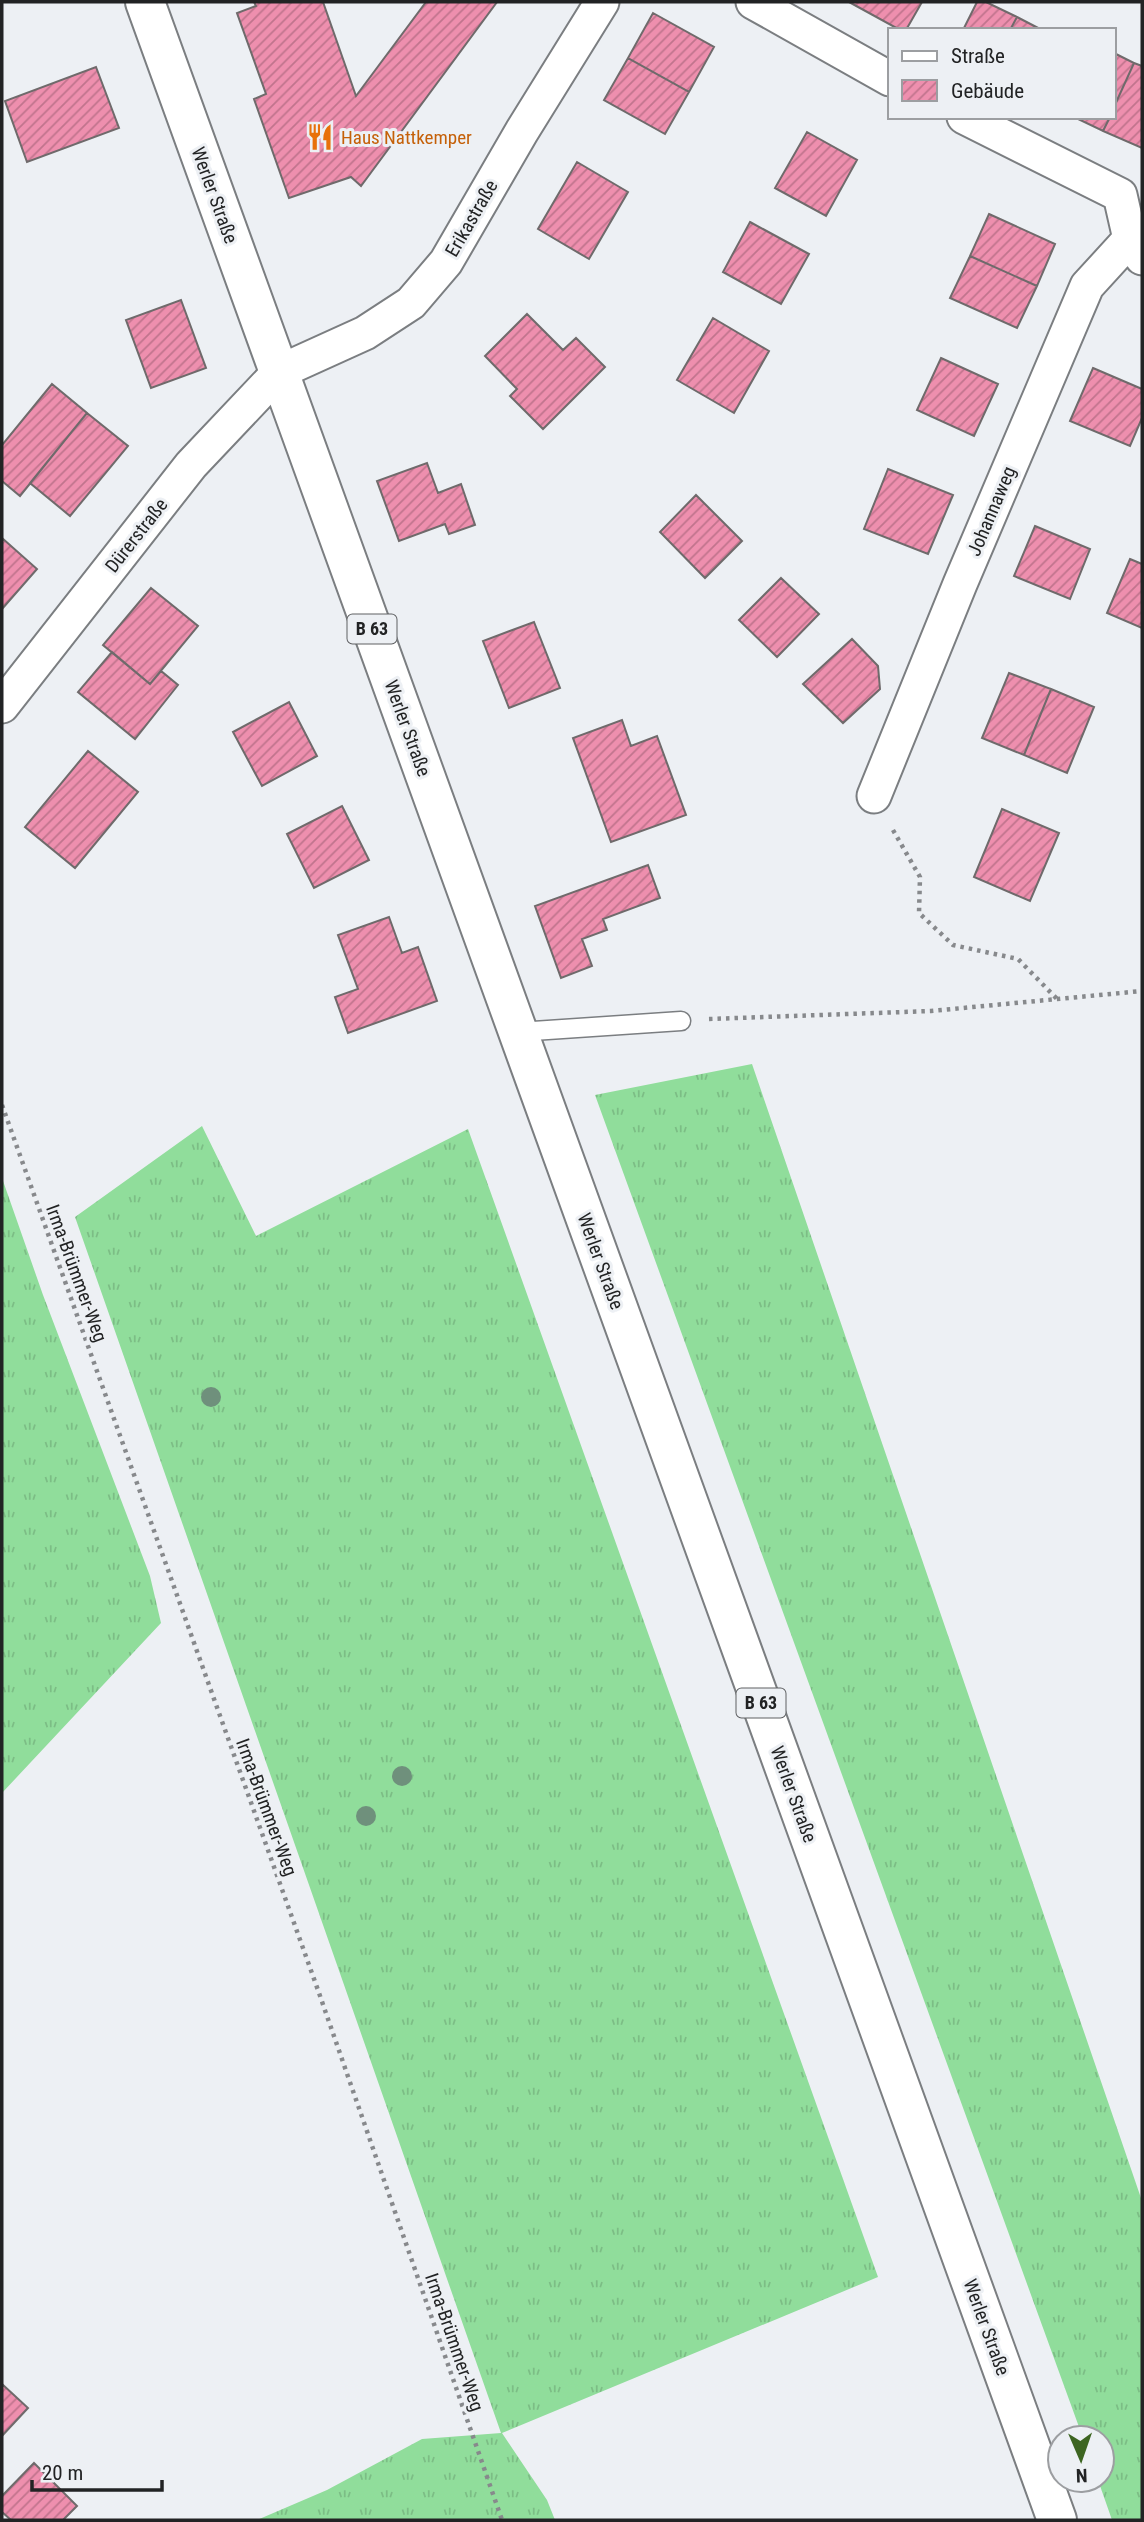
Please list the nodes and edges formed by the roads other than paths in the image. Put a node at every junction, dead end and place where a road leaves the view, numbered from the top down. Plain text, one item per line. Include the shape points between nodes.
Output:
1 (145, 2) edge
2 (602, 2) edge
3 (753, 2) edge
4 (888, 78) edge
5 (968, 119) edge
6 (1136, 249) edge
7 (279, 372) junction
8 (2, 706) edge
9 (874, 796) road end
10 (681, 1021) road end
11 (518, 1032) junction
12 (1057, 2520) edge

1 - 7 main road, Werler Straße / B 63
2 - 7 street, Erikastraße via 446,262 411,303 365,333
3 - 4 street
5 - 6 street via 1121,195
6 - 9 street, Johannaweg via 1087,286
7 - 8 street, Dürerstraße via 191,465
7 - 11 main road, Werler Straße / B 63
10 - 11 lane
11 - 12 main road, Werler Straße / B 63

